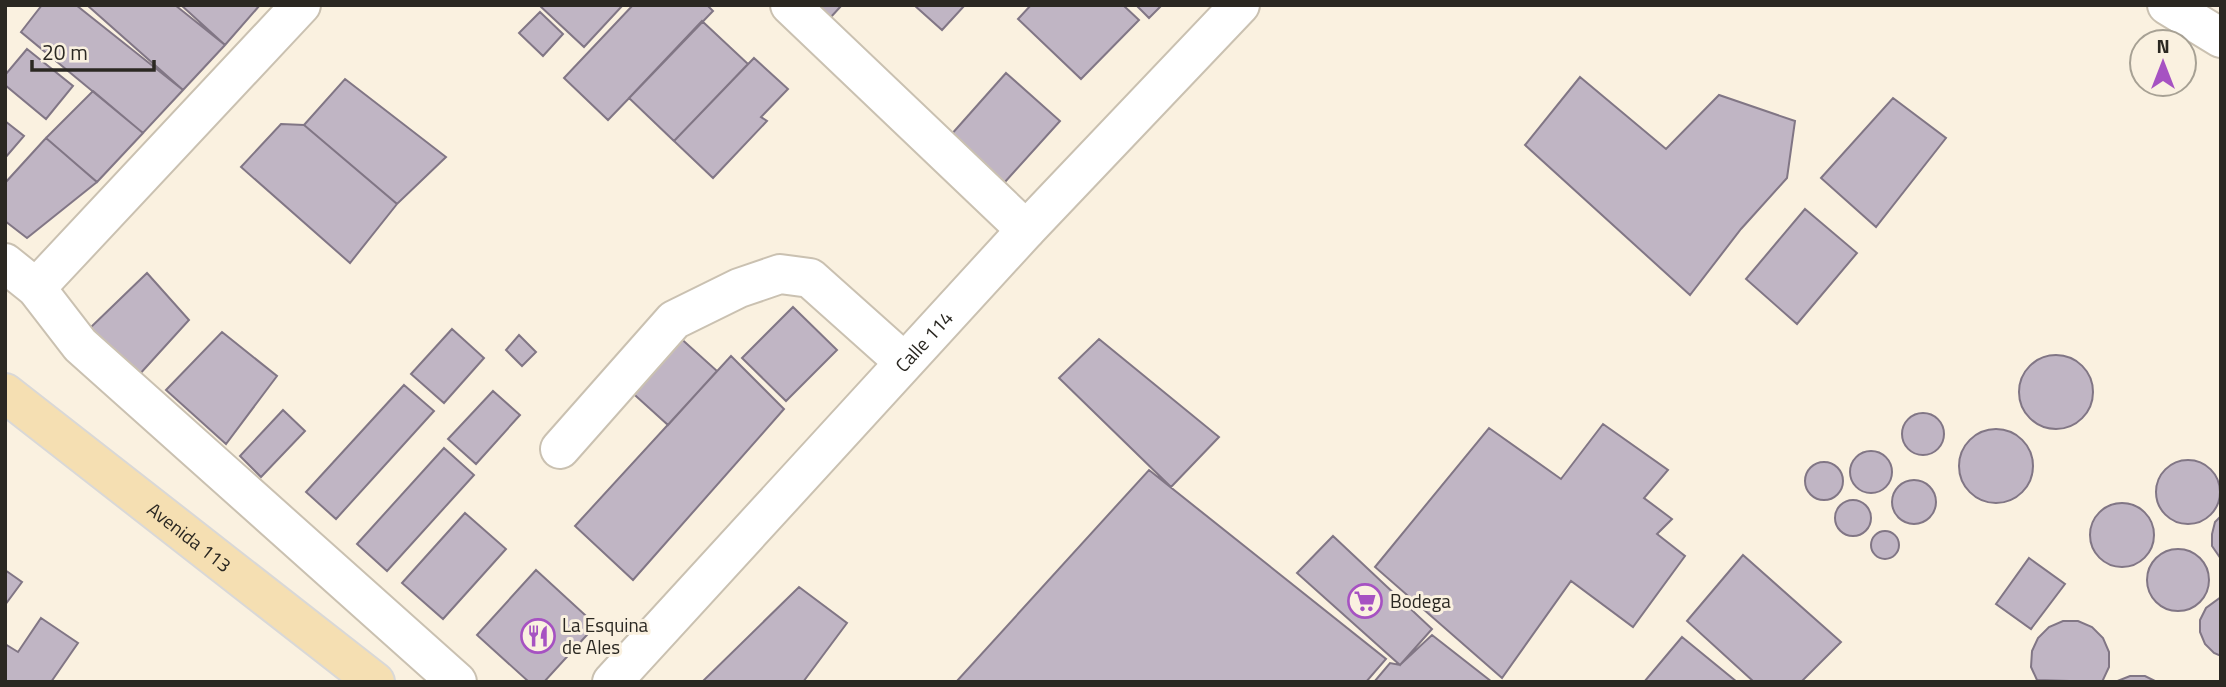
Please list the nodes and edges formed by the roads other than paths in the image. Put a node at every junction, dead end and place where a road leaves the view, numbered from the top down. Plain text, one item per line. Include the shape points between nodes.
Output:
1 (301, 5) edge
2 (790, 5) edge
3 (1240, 5) edge
4 (2167, 5) edge
5 (2221, 38) edge
6 (1026, 230) junction
7 (5, 264) edge
8 (36, 288) junction
9 (904, 362) junction
10 (5, 394) edge
11 (559, 449) dead end
12 (375, 682) edge
13 (457, 682) edge
14 (612, 682) edge

1 - 8 street
2 - 6 street
3 - 6 street, Calle 114
4 - 5 street
6 - 9 street, Calle 114
7 - 8 street
8 - 13 street via 80,345
9 - 11 street via 810,278 780,274 674,320
9 - 14 street, Calle 114
10 - 12 main road, Avenida 113

